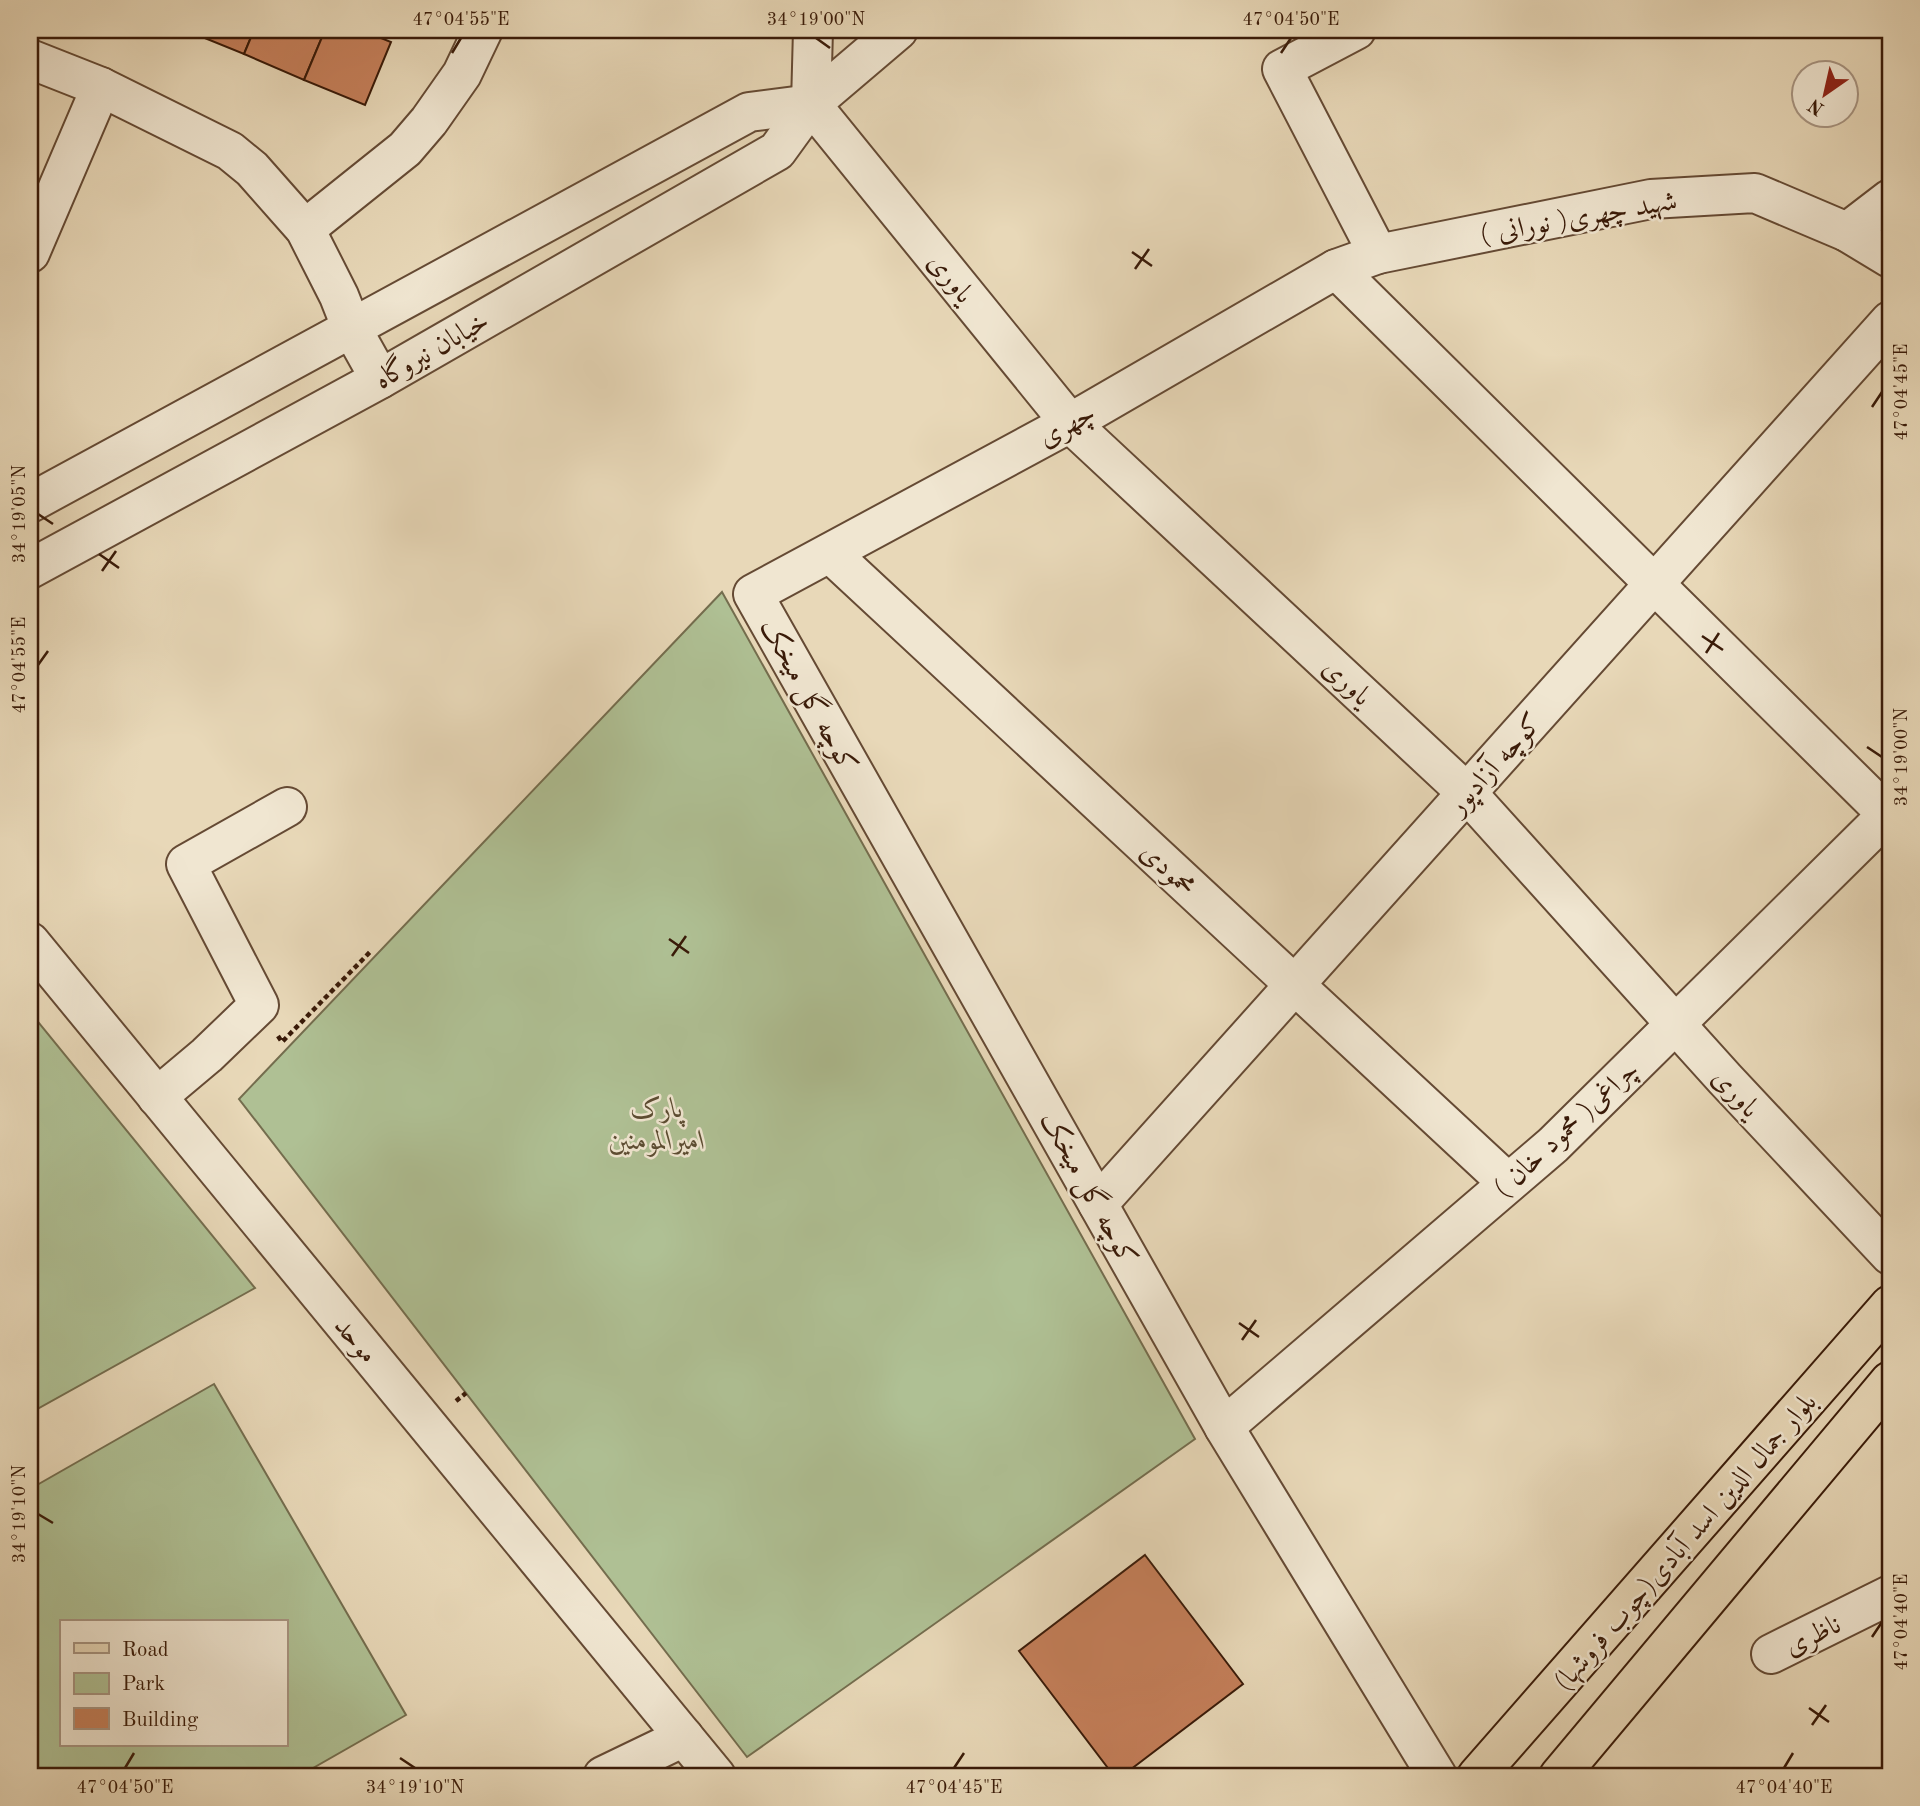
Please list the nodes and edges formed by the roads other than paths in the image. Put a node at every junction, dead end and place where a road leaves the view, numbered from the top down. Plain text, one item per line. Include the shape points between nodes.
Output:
1 (483, 30) edge
2 (813, 30) edge
3 (898, 30) edge
4 (1356, 30) edge
5 (30, 59) edge
6 (101, 87) junction
7 (811, 104) junction
8 (1890, 199) edge
9 (305, 229) junction
10 (1847, 232) junction
11 (30, 253) edge
12 (1378, 254) junction
13 (1890, 258) edge
14 (1336, 269) junction
15 (1890, 321) edge
16 (352, 329) junction
17 (380, 379) junction
18 (1070, 423) junction
19 (30, 503) edge
20 (830, 553) junction
21 (30, 569) edge
22 (1655, 584) junction
23 (753, 594) joint
24 (1467, 793) junction
25 (288, 807) dead end
26 (1889, 814) edge
27 (30, 942) edge
28 (1295, 985) junction
29 (1675, 1024) junction
30 (157, 1097) junction
31 (1508, 1184) junction
32 (1098, 1204) junction
33 (1890, 1255) edge
34 (1890, 1306) edge
35 (1890, 1381) edge
36 (1224, 1427) junction
37 (1890, 1595) edge
38 (1771, 1654) dead end
39 (684, 1737) junction
40 (603, 1776) edge
41 (714, 1776) edge
42 (1437, 1776) edge
43 (1477, 1776) edge
44 (1559, 1776) edge

1 - 9 street via 461,74 405,149
2 - 7 street
3 - 7 street
4 - 12 street via 1282,69
5 - 6 street
6 - 9 street via 230,151
6 - 11 street
7 - 16 street, خیابان نیروگاه via 749,112
7 - 17 street, خیابان نیروگاه via 778,151
7 - 18 street, یاوری
8 - 10 street
9 - 16 street
10 - 12 street, شهید چهری( نورانی ) via 1755,193 1651,199
10 - 13 street, شهید چهری( نورانی )
12 - 14 street, چهری
14 - 18 street, چهری
14 - 22 street
15 - 22 street, کوچه آزادپور
16 - 17 street
16 - 19 street, خیابان نیروگاه
17 - 21 street, خیابان نیروگاه
18 - 20 street, چهری
18 - 24 street, یاوری
20 - 23 street, چهری
20 - 28 street, محمودی
22 - 24 street, کوچه آزادپور
22 - 26 street
23 - 32 street, کوچه گل میخک
24 - 28 street, کوچه آزادپور
24 - 29 street, یاوری
25 - 30 street via 186,864 259,1005
26 - 29 street, چراغی( محمود خان )
27 - 30 street, موحد
28 - 31 street, محمودی
28 - 32 street, کوچه آزادپور
29 - 31 street, چراغی( محمود خان )
29 - 33 street, یاوری
30 - 39 street, موحد
31 - 36 street, چراغی( محمود خان )
32 - 36 street, کوچه گل میخک
34 - 43 main road, بلوار جمال الدین اسد آبادی(چوب فروشها)
35 - 44 main road, بلوار جمال الدین اسد آبادی(چوب فروشها)
36 - 42 street, کوچه گل میخک
37 - 38 street, ناظری
39 - 40 street
39 - 41 street, موحد

